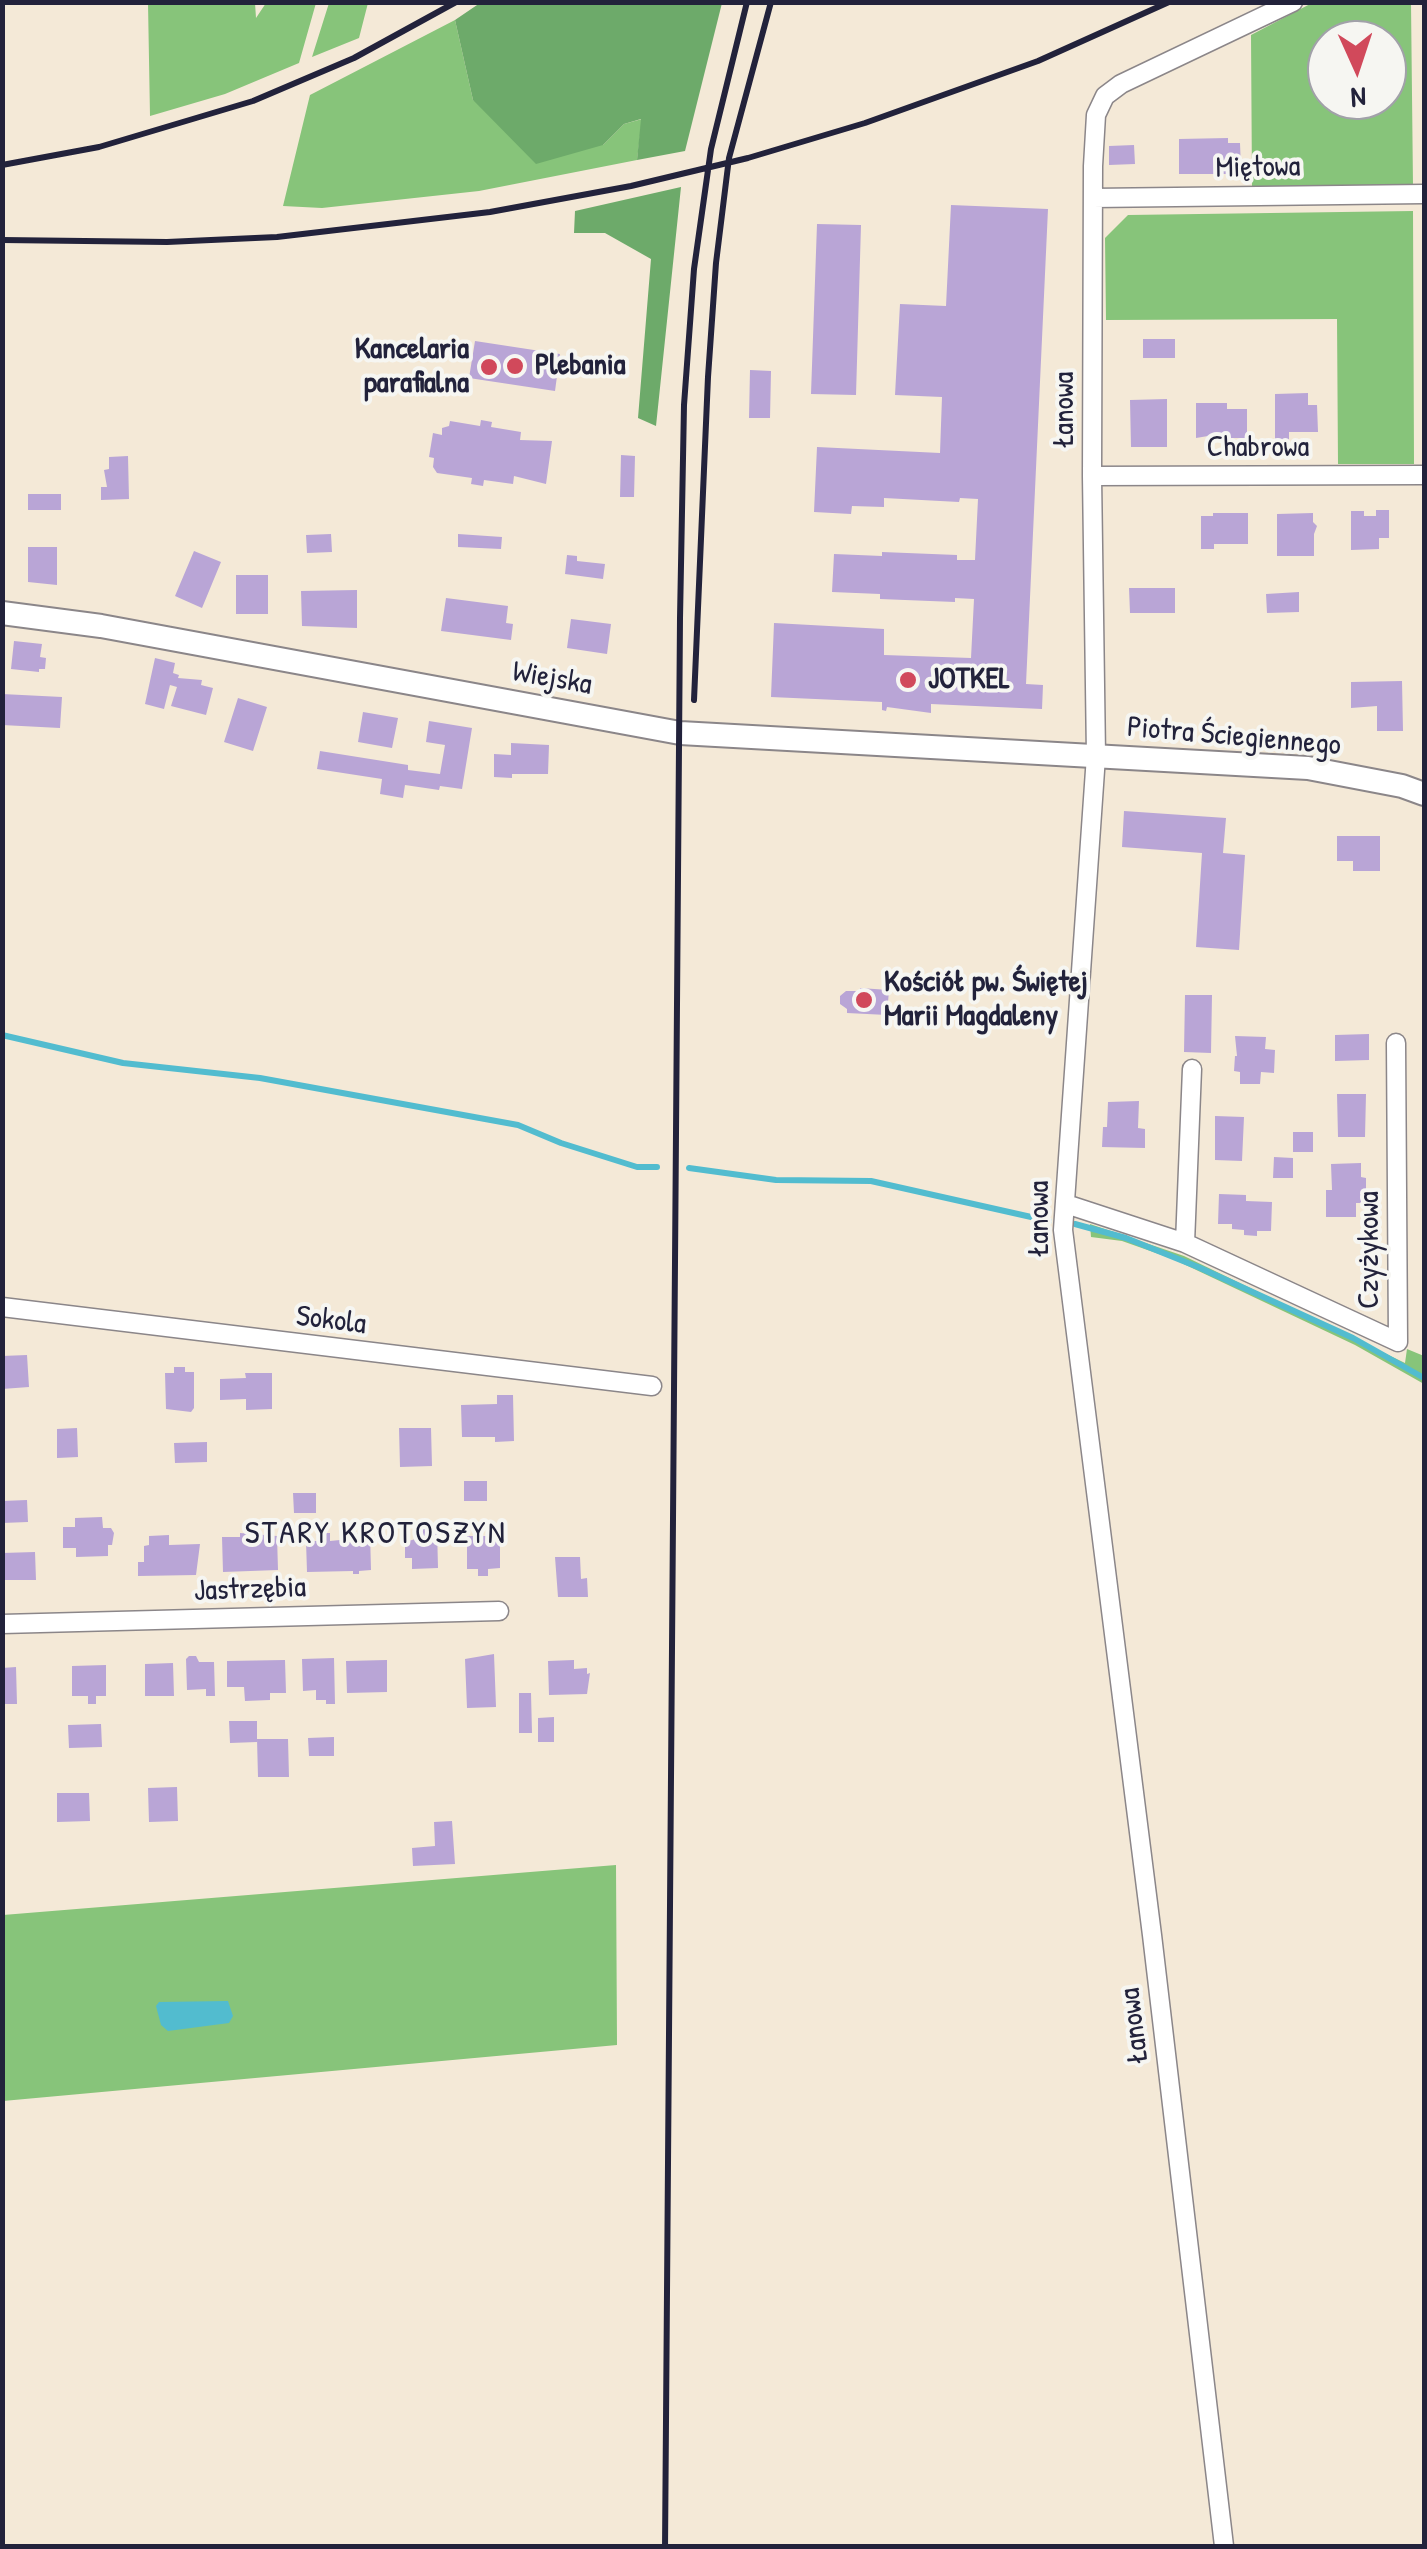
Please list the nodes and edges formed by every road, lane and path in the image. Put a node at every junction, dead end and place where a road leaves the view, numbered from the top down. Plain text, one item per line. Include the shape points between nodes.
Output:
1 (1293, 2) edge
2 (1424, 194) edge
3 (1093, 198) junction
4 (1424, 475) edge
5 (1092, 476) junction
6 (2, 613) edge
7 (1096, 756) junction
8 (1424, 794) edge
9 (1396, 1043) dead end
10 (1192, 1069) dead end
11 (1066, 1204) junction
12 (1185, 1243) junction
13 (2, 1307) edge
14 (652, 1386) dead end
15 (499, 1610) dead end
16 (2, 1624) edge
17 (1224, 2546) edge

1 - 3 street, Łanowa via 1105,96 1096,115
2 - 3 street, Miętowa
3 - 5 street, Łanowa
4 - 5 street, Chabrowa
5 - 7 street, Łanowa
6 - 7 street, Wiejska via 680,733
7 - 8 street, Piotra Ściegiennego via 1308,768
7 - 11 street, Łanowa
9 - 12 street, Czyżykowa via 1398,1342
10 - 12 street
11 - 12 street, Czyżykowa
11 - 17 street, Łanowa via 1065,1250
13 - 14 street, Sokola
15 - 16 street, Jastrzębia

